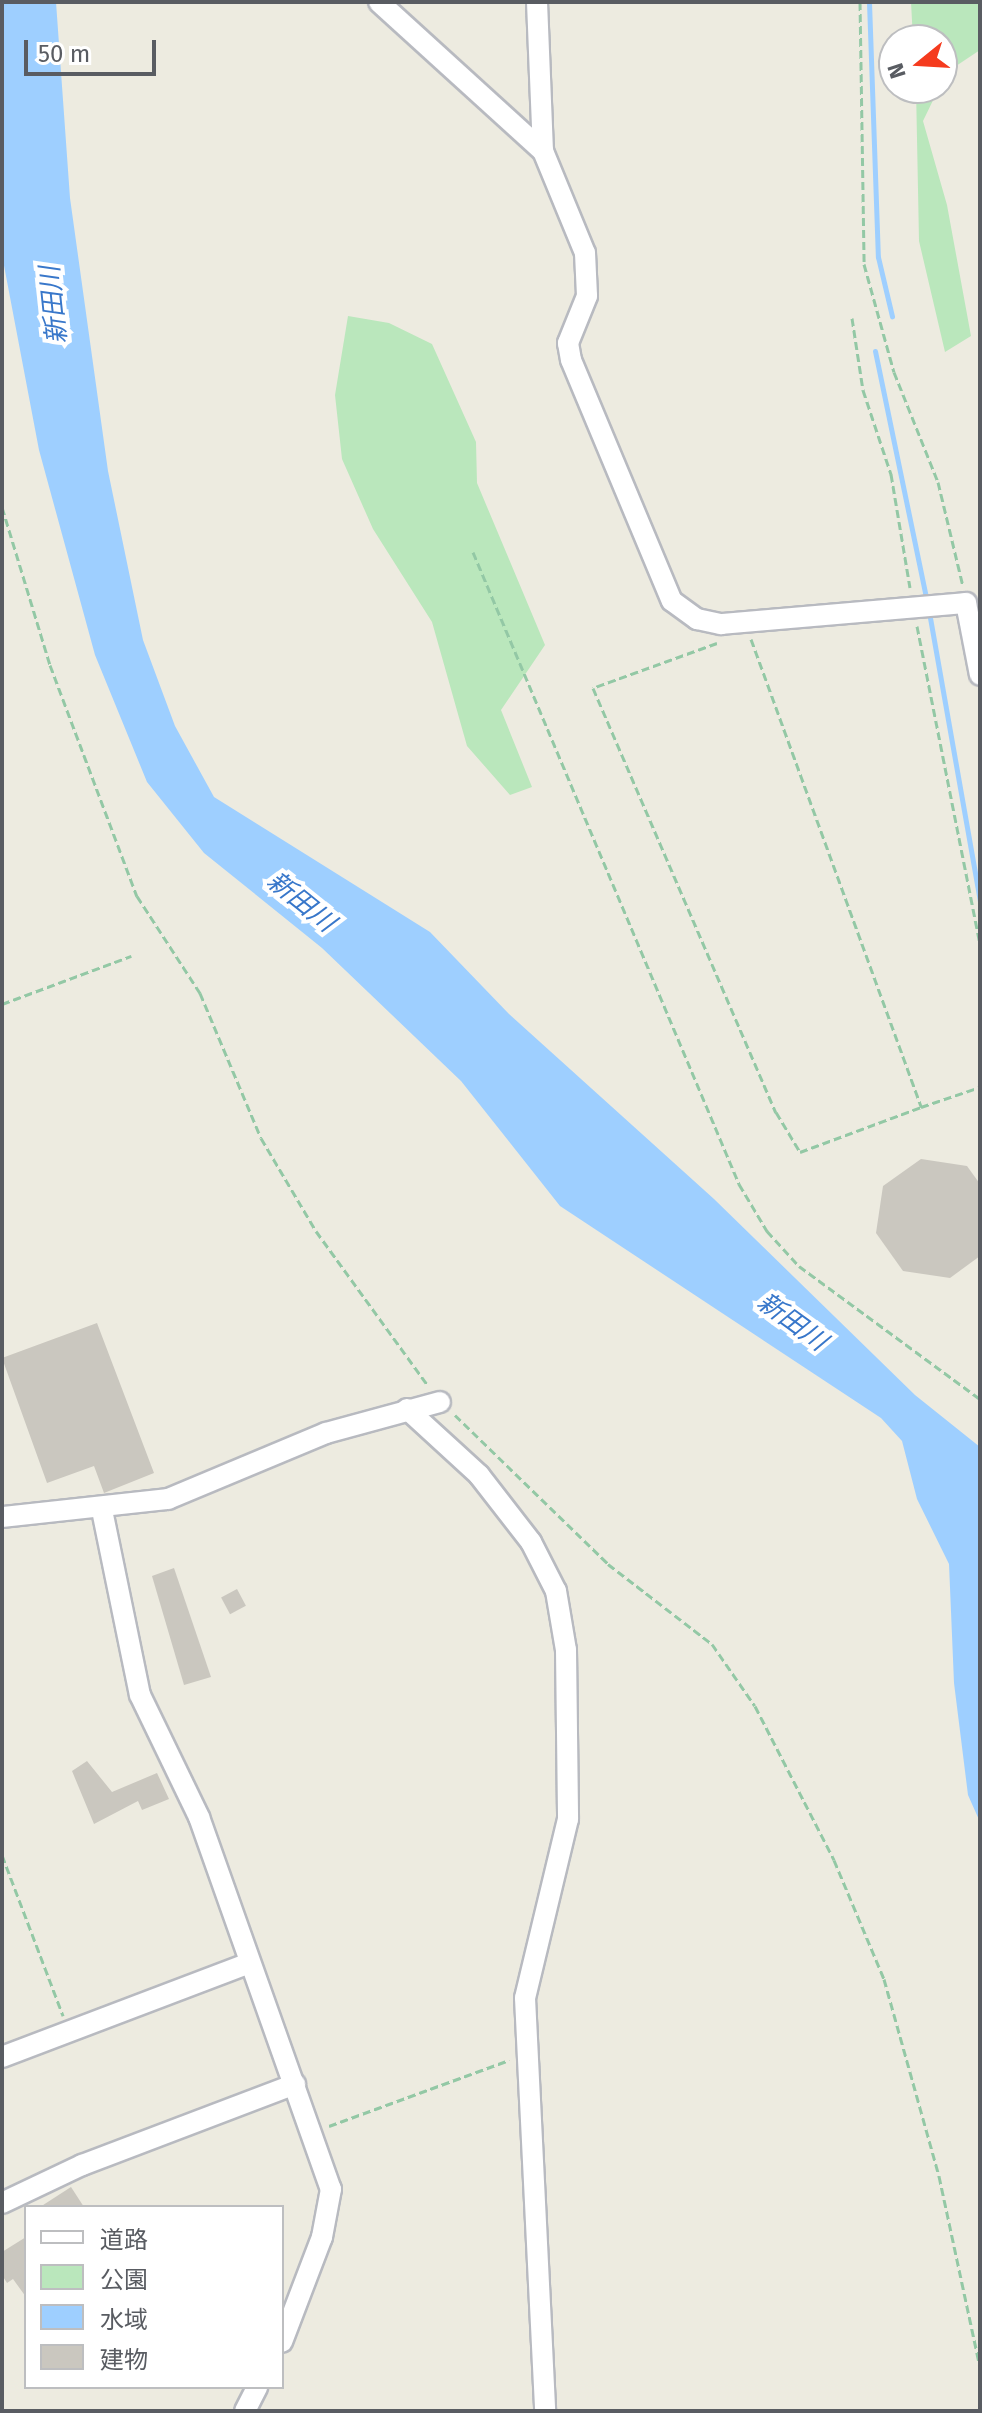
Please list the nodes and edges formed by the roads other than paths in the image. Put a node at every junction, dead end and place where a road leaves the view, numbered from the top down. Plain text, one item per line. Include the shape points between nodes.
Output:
1 (379, 2) edge
2 (537, 2) edge
3 (543, 151) junction
4 (979, 665) edge
5 (440, 1402) road end
6 (407, 1409) junction
7 (102, 1510) junction
8 (2, 1517) edge
9 (250, 1963) junction
10 (2, 2057) edge
11 (295, 2084) junction
12 (2, 2203) edge
13 (284, 2336) edge
14 (256, 2389) edge
15 (245, 2411) edge
16 (545, 2411) edge

1 - 3 street
2 - 3 street
3 - 4 street via 585,253 587,296 568,343 571,360 672,601 697,619 744,622 966,603
5 - 6 street
6 - 7 street via 292,1446 191,1493
6 - 16 street via 479,1475 531,1542 556,1591 566,1650 568,1819 525,1998
7 - 8 street
7 - 9 street via 140,1695 199,1817
9 - 10 street
9 - 11 street
11 - 12 street via 82,2165
11 - 13 street via 331,2203
14 - 15 street

